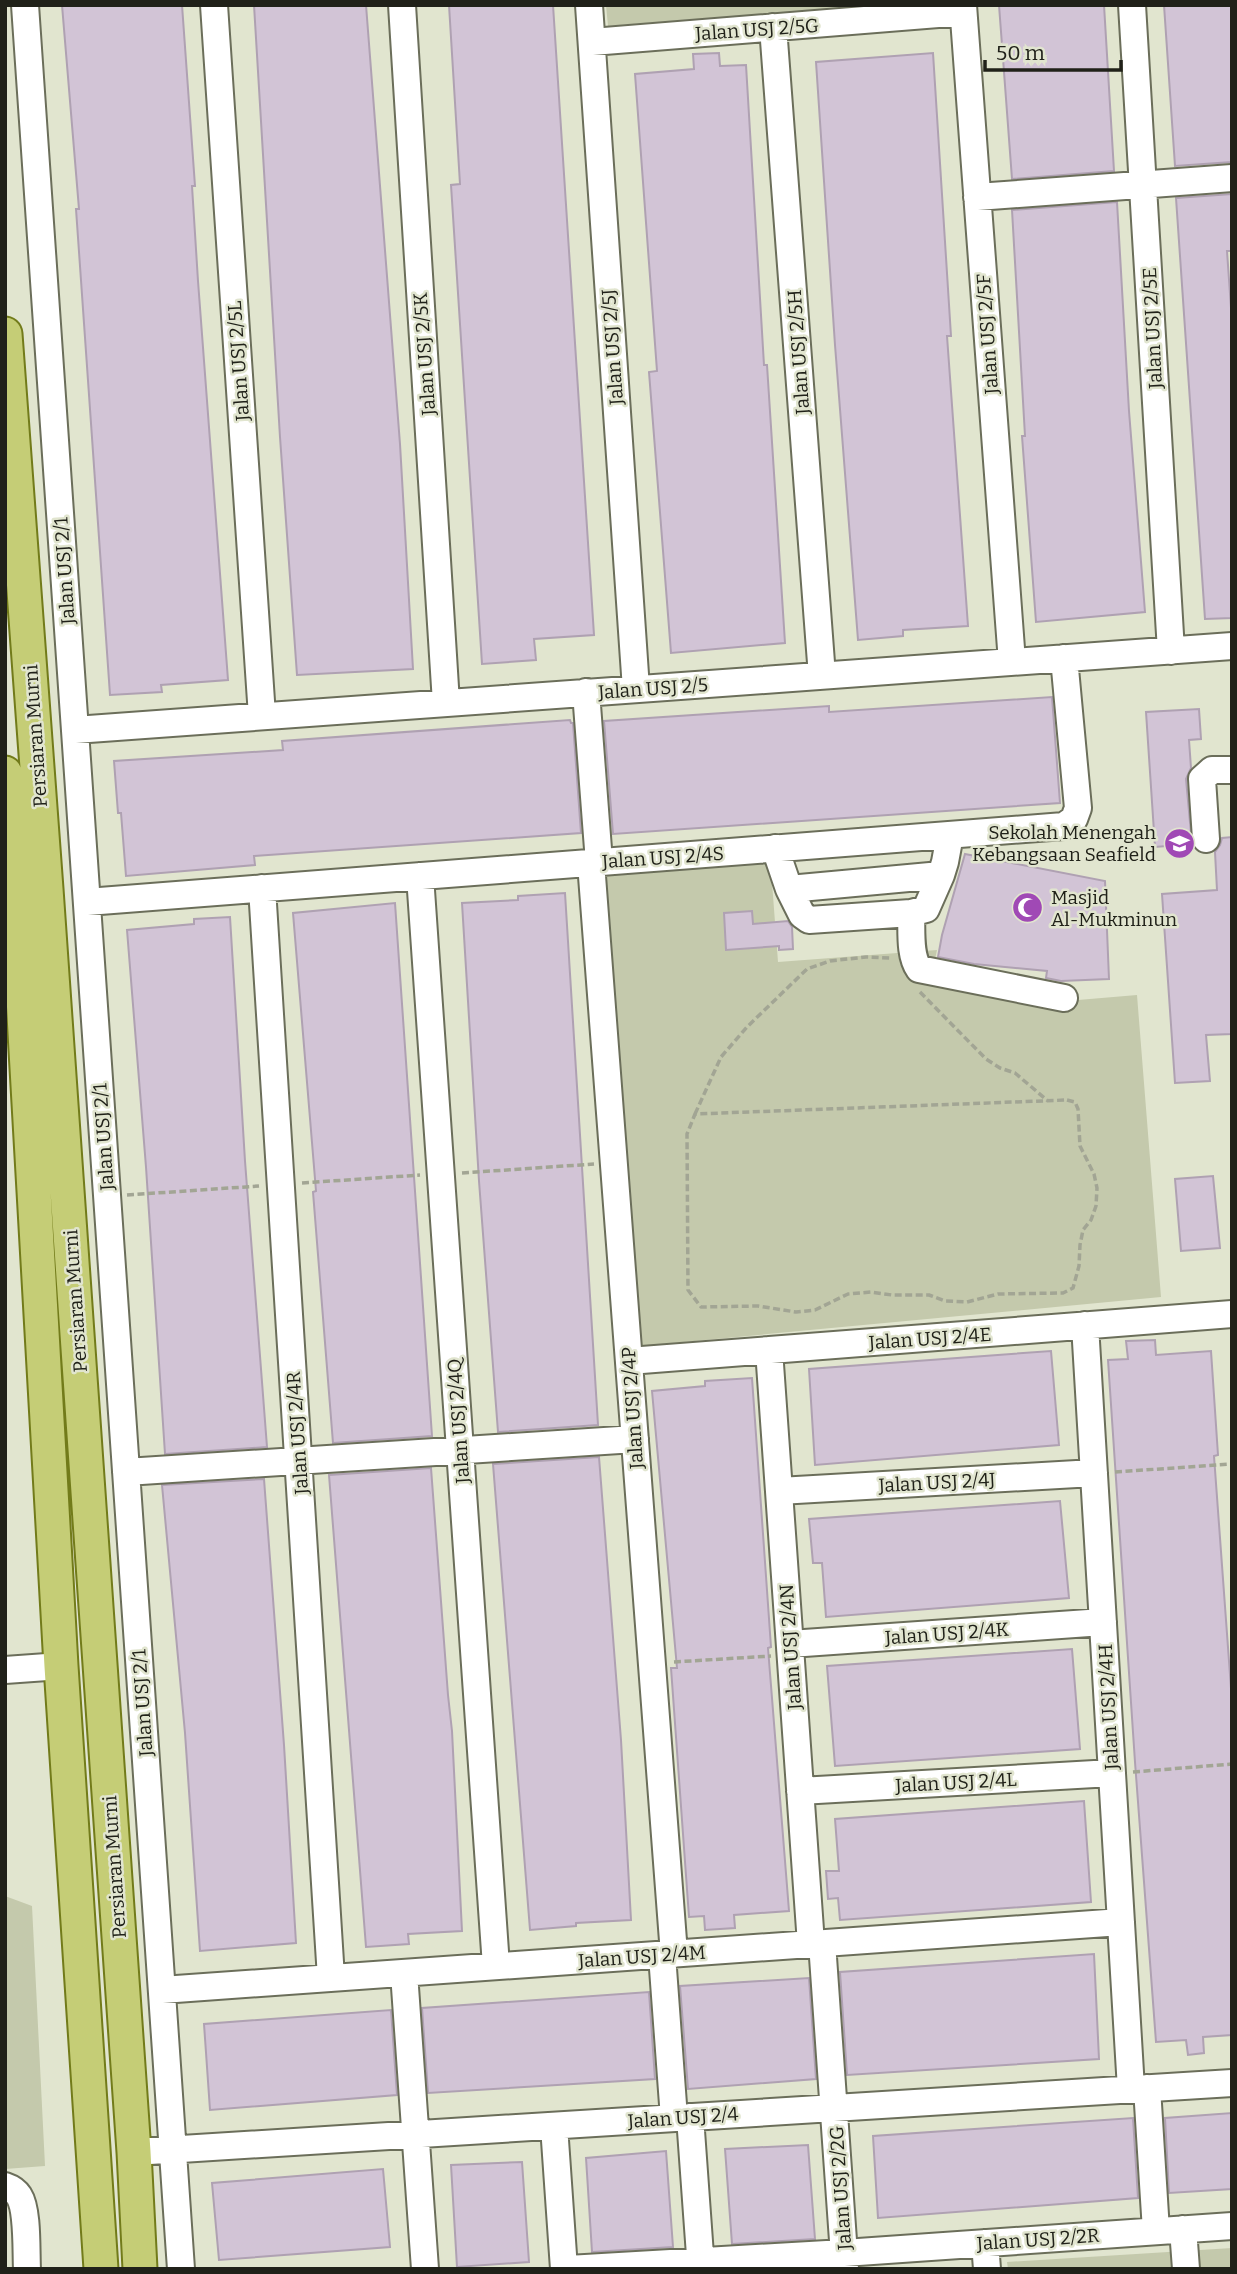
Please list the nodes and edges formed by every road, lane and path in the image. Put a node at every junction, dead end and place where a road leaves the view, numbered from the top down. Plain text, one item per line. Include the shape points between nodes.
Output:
1 (25, 5) edge
2 (214, 5) edge
3 (402, 5) edge
4 (589, 5) edge
5 (1132, 5) edge
6 (963, 9) edge
7 (773, 27) junction
8 (592, 42) junction
9 (1232, 178) edge
10 (1143, 185) junction
11 (977, 197) junction
12 (5, 334) edge
13 (1232, 646) edge
14 (1171, 651) junction
15 (1064, 658) junction
16 (1012, 662) junction
17 (822, 676) junction
18 (636, 689) junction
19 (586, 692) junction
20 (446, 703) junction
21 (262, 716) junction
22 (75, 730) junction
23 (1232, 770) edge
24 (5, 773) edge
25 (950, 835) junction
26 (1206, 839) dead end
27 (775, 848) junction
28 (595, 862) junction
29 (22, 875) edge
30 (941, 875) junction
31 (420, 876) junction
32 (262, 888) junction
33 (789, 888) junction
34 (87, 902) junction
35 (911, 913) junction
36 (895, 960) dead end
37 (919, 989) dead end
38 (1063, 998) dead end
39 (5, 1000) edge
40 (26, 1039) junction
41 (1048, 1101) junction
42 (695, 1114) junction
43 (614, 1163) junction
44 (441, 1174) junction
45 (281, 1185) junction
46 (107, 1196) junction
47 (1232, 1314) edge
48 (1085, 1325) junction
49 (769, 1350) junction
50 (629, 1361) junction
51 (635, 1439) junction
52 (460, 1450) junction
53 (298, 1461) junction
54 (1232, 1464) edge
55 (126, 1472) junction
56 (1094, 1473) junction
57 (779, 1491) junction
58 (1103, 1622) junction
59 (790, 1650) junction
60 (652, 1663) junction
61 (61, 1666) junction
62 (5, 1670) edge
63 (1232, 1764) edge
64 (1112, 1773) junction
65 (800, 1791) junction
66 (1121, 1922) junction
67 (816, 1944) junction
68 (668, 1954) junction
69 (496, 1966) junction
70 (404, 1973) junction
71 (331, 1978) junction
72 (162, 1990) junction
73 (1232, 2083) edge
74 (1139, 2089) junction
75 (834, 2108) junction
76 (682, 2118) junction
77 (554, 2126) junction
78 (416, 2134) junction
79 (173, 2150) junction
80 (134, 2152) junction
81 (5, 2186) edge
82 (1232, 2226) edge
83 (1183, 2229) junction
84 (1156, 2231) junction
85 (99, 2232) junction
86 (986, 2256) edge
87 (845, 2261) edge
88 (700, 2265) edge
89 (27, 2269) edge
90 (102, 2269) edge
91 (140, 2269) edge
92 (181, 2269) edge
93 (425, 2269) edge
94 (566, 2269) edge
95 (1186, 2269) edge

1 - 22 street, Jalan USJ 2/1
2 - 21 street, Jalan USJ 2/5L
3 - 20 street, Jalan USJ 2/5K
4 - 8 street, Jalan USJ 2/5J
5 - 10 street, Jalan USJ 2/5E
6 - 7 street, Jalan USJ 2/5G
6 - 11 street, Jalan USJ 2/5F
7 - 8 street, Jalan USJ 2/5G
7 - 17 street, Jalan USJ 2/5H
8 - 18 street, Jalan USJ 2/5J
9 - 10 street
10 - 11 street
10 - 14 street, Jalan USJ 2/5E
11 - 16 street, Jalan USJ 2/5F
12 - 29 main road, Persiaran Murni
13 - 14 street, Jalan USJ 2/5
14 - 15 street, Jalan USJ 2/5
15 - 16 street, Jalan USJ 2/5
15 - 25 street, Jalan USJ 2/4S via 1078,808 1074,819 1064,826
16 - 17 street, Jalan USJ 2/5
17 - 18 street, Jalan USJ 2/5
18 - 19 street, Jalan USJ 2/5
19 - 20 street, Jalan USJ 2/5
19 - 28 street, Jalan USJ 2/4P
20 - 21 street, Jalan USJ 2/5
21 - 22 street, Jalan USJ 2/5
22 - 34 street, Jalan USJ 2/1
23 - 26 street via 1212,771 1202,779
24 - 29 main road, Persiaran Murni
25 - 27 street, Jalan USJ 2/4S
25 - 30 street
27 - 28 street, Jalan USJ 2/4S
27 - 33 street
28 - 31 street, Jalan USJ 2/4S
28 - 43 street, Jalan USJ 2/4P
29 - 40 main road, Persiaran Murni
29 - 80 main road, Persiaran Murni
30 - 33 street
30 - 35 street via 926,909
31 - 32 street, Jalan USJ 2/4S
31 - 44 street, Jalan USJ 2/4Q
32 - 34 street, Jalan USJ 2/4S
32 - 45 street, Jalan USJ 2/4R
33 - 35 street via 809,920
34 - 46 street, Jalan USJ 2/1
35 - 38 street via 913,954 919,970
36 - 42 path via 866,957 807,969 721,1057
37 - 41 path via 986,1059 1015,1073
39 - 40 main road
40 - 61 main road, Persiaran Murni
41 - 42 path
41 - 42 path via 1075,1102 1080,1146 1097,1188 1096,1206 1083,1230 1073,1288 1063,1293 998,1294 967,1302 871,1292 848,1294 815,1310 796,1311 702,1307 688,1290 687,1134
43 - 44 path
43 - 50 street, Jalan USJ 2/4P
44 - 45 path
44 - 52 street, Jalan USJ 2/4Q
45 - 46 path
45 - 53 street, Jalan USJ 2/4R
46 - 55 street, Jalan USJ 2/1
47 - 48 street, Jalan USJ 2/4E
48 - 49 street, Jalan USJ 2/4E
48 - 56 street, Jalan USJ 2/4H
49 - 50 street, Jalan USJ 2/4E
49 - 57 street, Jalan USJ 2/4N
50 - 51 street, Jalan USJ 2/4P
51 - 52 street
51 - 60 street, Jalan USJ 2/4P
52 - 53 street
52 - 69 street, Jalan USJ 2/4Q
53 - 55 street
53 - 71 street, Jalan USJ 2/4R
54 - 56 path
55 - 72 street, Jalan USJ 2/1
56 - 57 street, Jalan USJ 2/4J
56 - 58 street, Jalan USJ 2/4H
57 - 59 street, Jalan USJ 2/4N
58 - 59 street, Jalan USJ 2/4K
58 - 64 street, Jalan USJ 2/4H
59 - 60 path
59 - 65 street, Jalan USJ 2/4N
60 - 68 street, Jalan USJ 2/4P
61 - 62 street
61 - 85 main road, Persiaran Murni
63 - 64 path
64 - 65 street, Jalan USJ 2/4L
64 - 66 street, Jalan USJ 2/4H
65 - 67 street, Jalan USJ 2/4N
66 - 67 street, Jalan USJ 2/4M
66 - 74 street, Jalan USJ 2/4H
67 - 68 street, Jalan USJ 2/4M
67 - 75 street, Jalan USJ 2/2G
68 - 69 street, Jalan USJ 2/4M
68 - 76 street, Jalan USJ 2/4P
69 - 70 street, Jalan USJ 2/4M
70 - 71 street, Jalan USJ 2/4M
70 - 78 street
71 - 72 street, Jalan USJ 2/4M
72 - 79 street, Jalan USJ 2/1
73 - 74 street, Jalan USJ 2/4
74 - 75 street, Jalan USJ 2/4
74 - 84 street, Jalan USJ 2/4H
75 - 76 street, Jalan USJ 2/4
75 - 87 street, Jalan USJ 2/2G
76 - 77 street, Jalan USJ 2/4
76 - 88 street, Jalan USJ 2/4P
77 - 78 street, Jalan USJ 2/4
77 - 94 street
78 - 79 street, Jalan USJ 2/4
78 - 93 street
79 - 80 street, Jalan USJ 2/4
79 - 92 street, Jalan USJ 2/1
80 - 85 main road via 121,2153 109,2166
80 - 91 main road, Persiaran Murni
81 - 89 street via 20,2197
82 - 83 street, Jalan USJ 2/2R
83 - 84 street, Jalan USJ 2/2R
83 - 95 street
84 - 86 street, Jalan USJ 2/2R
85 - 90 main road, Persiaran Murni
86 - 87 street, Jalan USJ 2/2R
87 - 88 street, Jalan USJ 2/2R
88 - 94 street, Jalan USJ 2/2R

